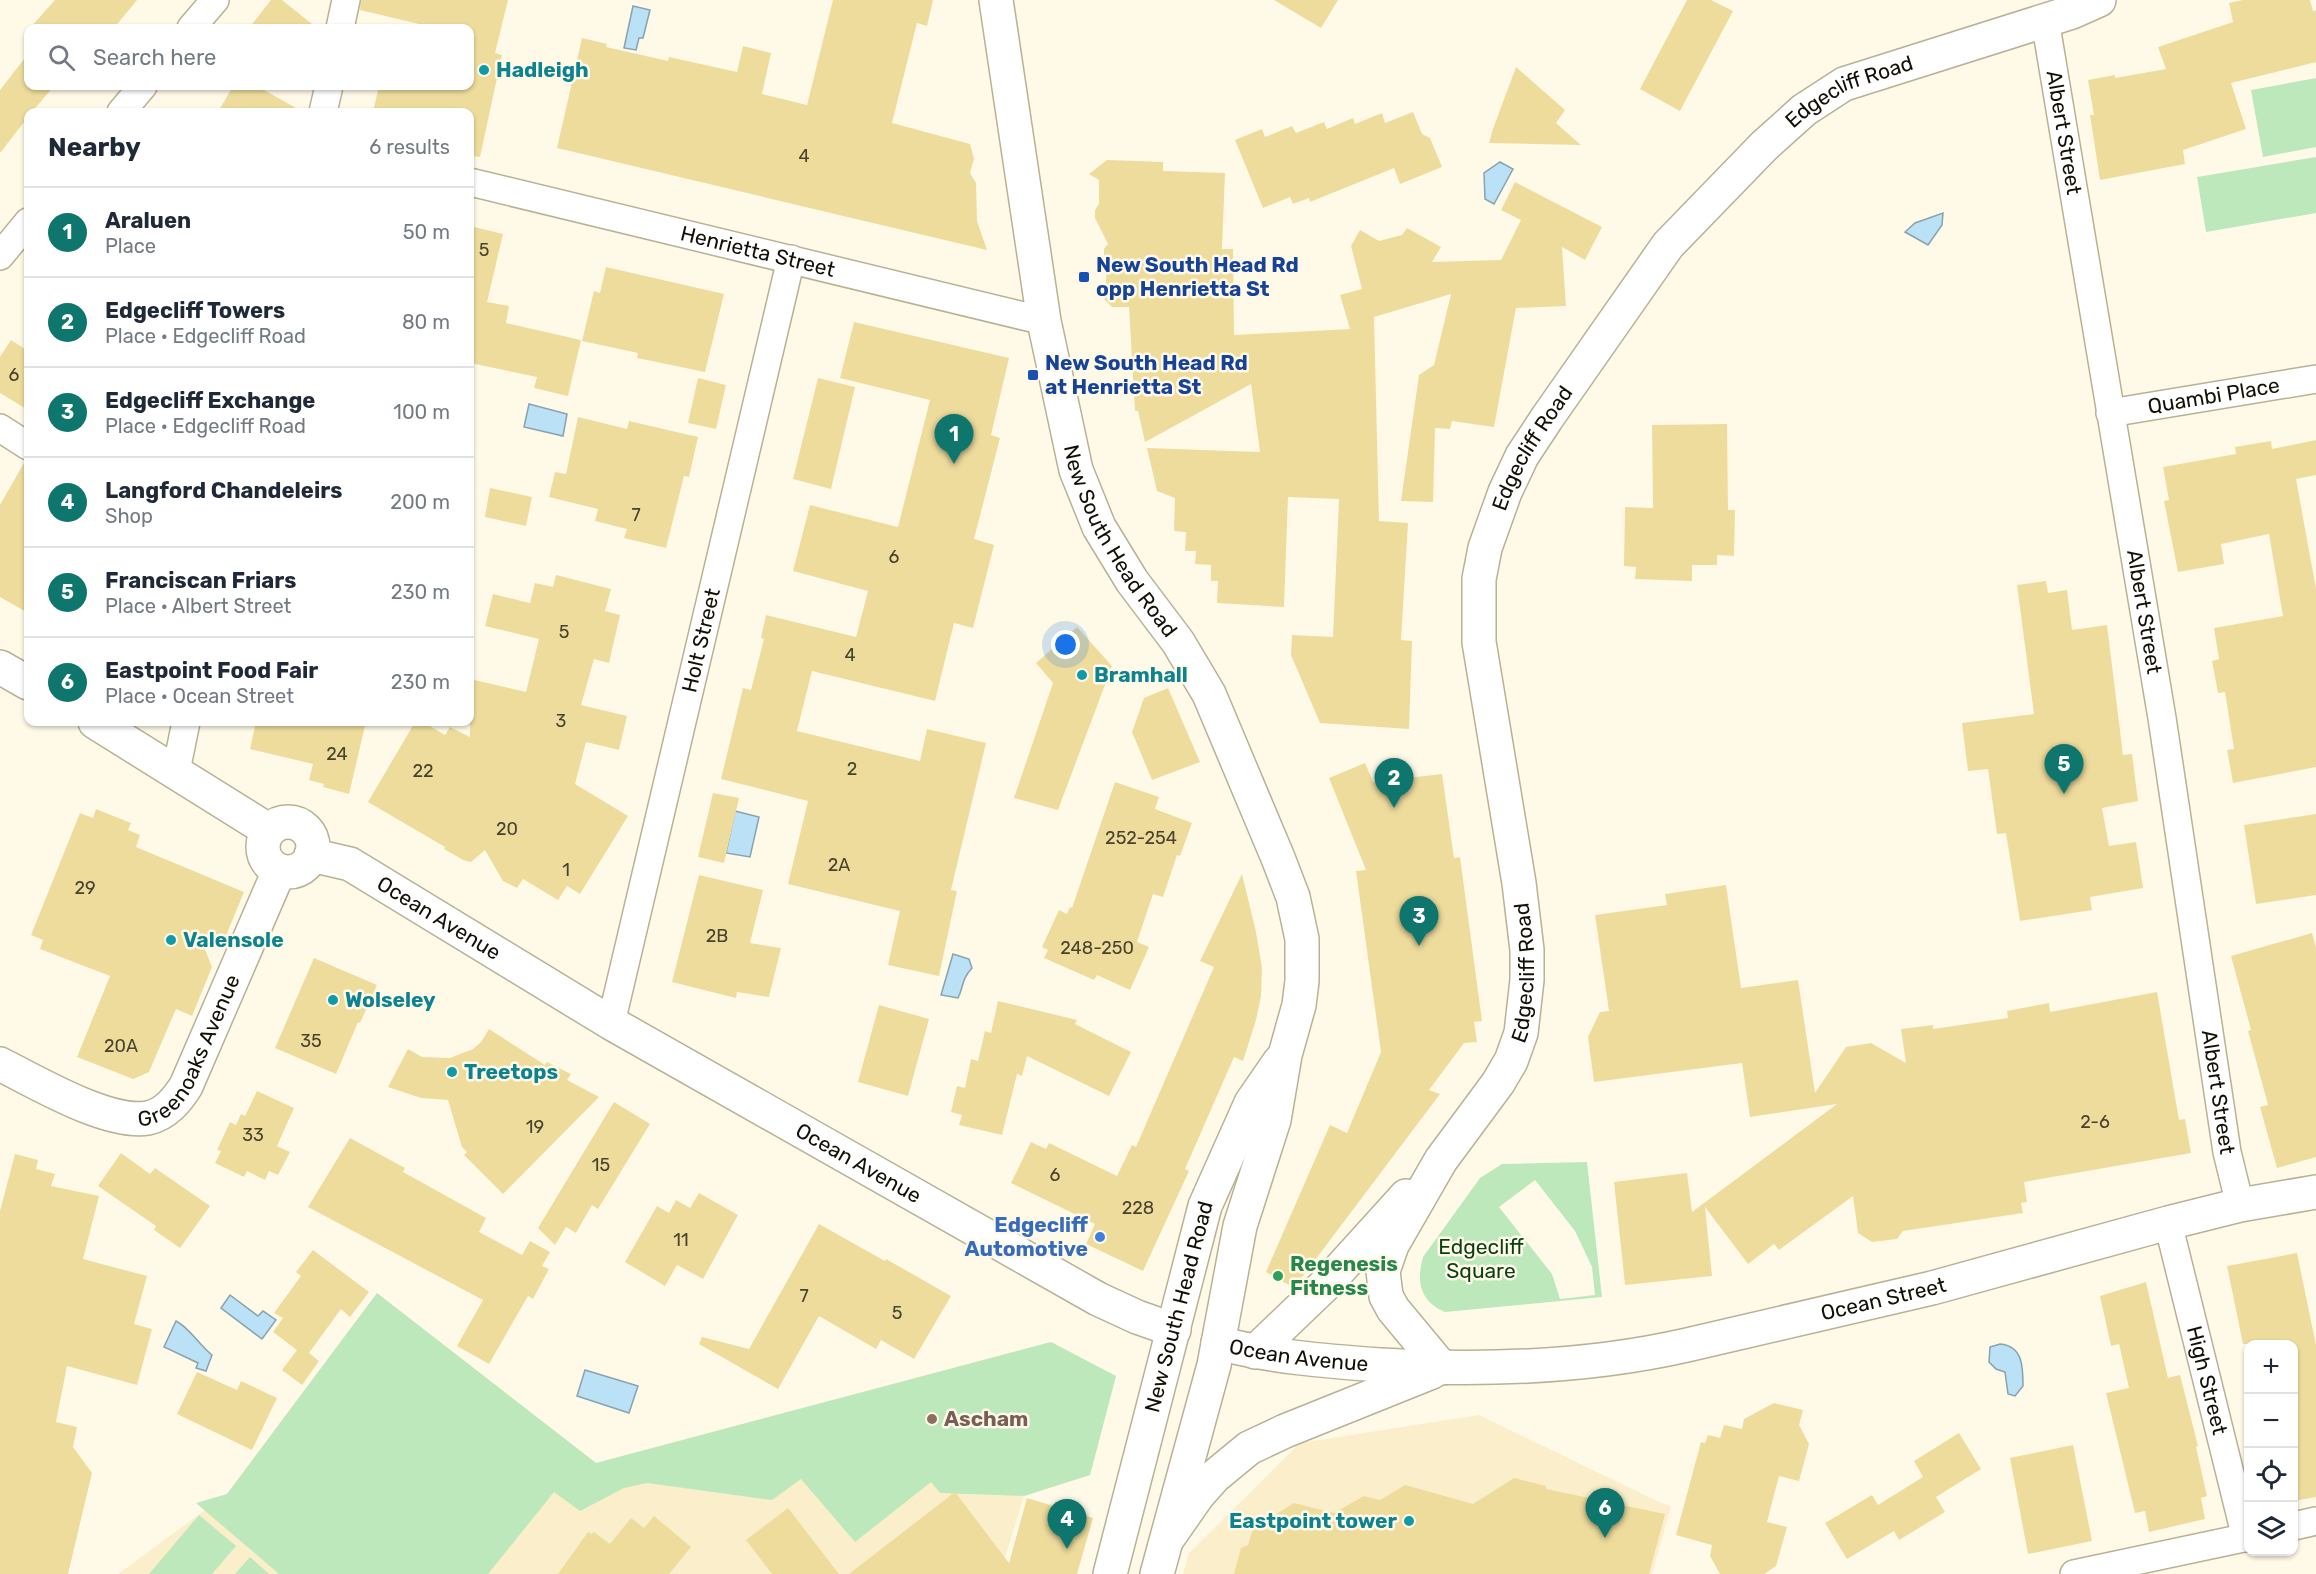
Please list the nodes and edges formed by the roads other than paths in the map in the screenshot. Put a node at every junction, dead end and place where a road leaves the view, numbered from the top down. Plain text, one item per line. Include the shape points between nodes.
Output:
1 (215, 0) edge
2 (346, 0) edge
3 (996, 0) edge
4 (2099, 0) edge
5 (2045, 20) junction
6 (194, 24) edge
7 (341, 24) edge
8 (140, 90) edge
9 (328, 90) edge
10 (124, 108) edge
11 (324, 108) edge
12 (474, 183) edge
13 (24, 227) edge
14 (0, 256) edge
15 (791, 260) junction
16 (1044, 321) junction
17 (2316, 379) edge
18 (2110, 413) junction
19 (0, 428) edge
20 (24, 443) edge
21 (0, 667) edge
22 (24, 681) edge
23 (101, 726) edge
24 (185, 726) edge
25 (176, 771) junction
26 (268, 830) junction
27 (312, 855) junction
28 (279, 871) junction
29 (611, 1023) junction
30 (1285, 1055) junction
31 (0, 1064) edge
32 (1441, 1160) junction
33 (2316, 1192) edge
34 (2240, 1205) junction
35 (2168, 1222) junction
36 (1174, 1330) junction
37 (1218, 1343) junction
38 (1255, 1352) junction
39 (1442, 1368) junction
40 (2316, 1521) edge
41 (2244, 1525) edge
42 (2298, 1526) edge
43 (2244, 1538) edge
44 (1166, 1542) junction
45 (1110, 1574) edge
46 (1157, 1574) edge
47 (2074, 1574) edge

1 - 6 street
2 - 7 street
3 - 16 street, New South Head Road
4 - 5 street, Edgecliff Road
5 - 18 street, Albert Street
5 - 32 street, Edgecliff Road via 1844,84 1804,110 1668,245 1522,456 1485,548 1478,619 1525,928 1524,1014 1507,1068
8 - 10 street
9 - 11 street
12 - 15 street, Henrietta Street
13 - 14 street
15 - 16 street, Henrietta Street
15 - 29 street, Holt Street
16 - 30 street, New South Head Road via 1076,470 1100,527 1209,694 1293,897 1304,960 1299,1005
17 - 18 street, Quambi Place
18 - 34 street, Albert Street via 2162,718 2227,1152
19 - 20 street
21 - 22 street
23 - 25 street
24 - 25 street
25 - 26 street
26 - 27 street via 283,822 300,825 311,838
26 - 28 street via 263,853 266,861
27 - 28 street via 302,868
27 - 29 street, Ocean Avenue via 351,864
28 - 31 street, Greenoaks Avenue via 186,1086 174,1104 149,1118 125,1117 88,1108
29 - 36 street, Ocean Avenue via 1098,1299
30 - 36 street, New South Head Road via 1251,1103 1209,1196
30 - 37 street, New South Head Road via 1274,1120 1240,1226
32 - 38 street, Edgecliff Road via 1329,1281
32 - 39 street, Edgecliff Road via 1392,1245 1383,1283 1397,1314
33 - 34 street, Ocean Street
34 - 35 street, Ocean Street
35 - 39 street, Ocean Street via 1932,1288 1659,1352 1573,1365
35 - 41 street, High Street
36 - 37 street, Ocean Avenue
36 - 45 street, New South Head Road
37 - 38 street, Ocean Avenue
37 - 44 street, New South Head Road
38 - 39 street, Ocean Avenue via 1332,1362
39 - 44 street via 1249,1448 1215,1476
40 - 42 street
43 - 47 street
44 - 46 street, New South Head Road

